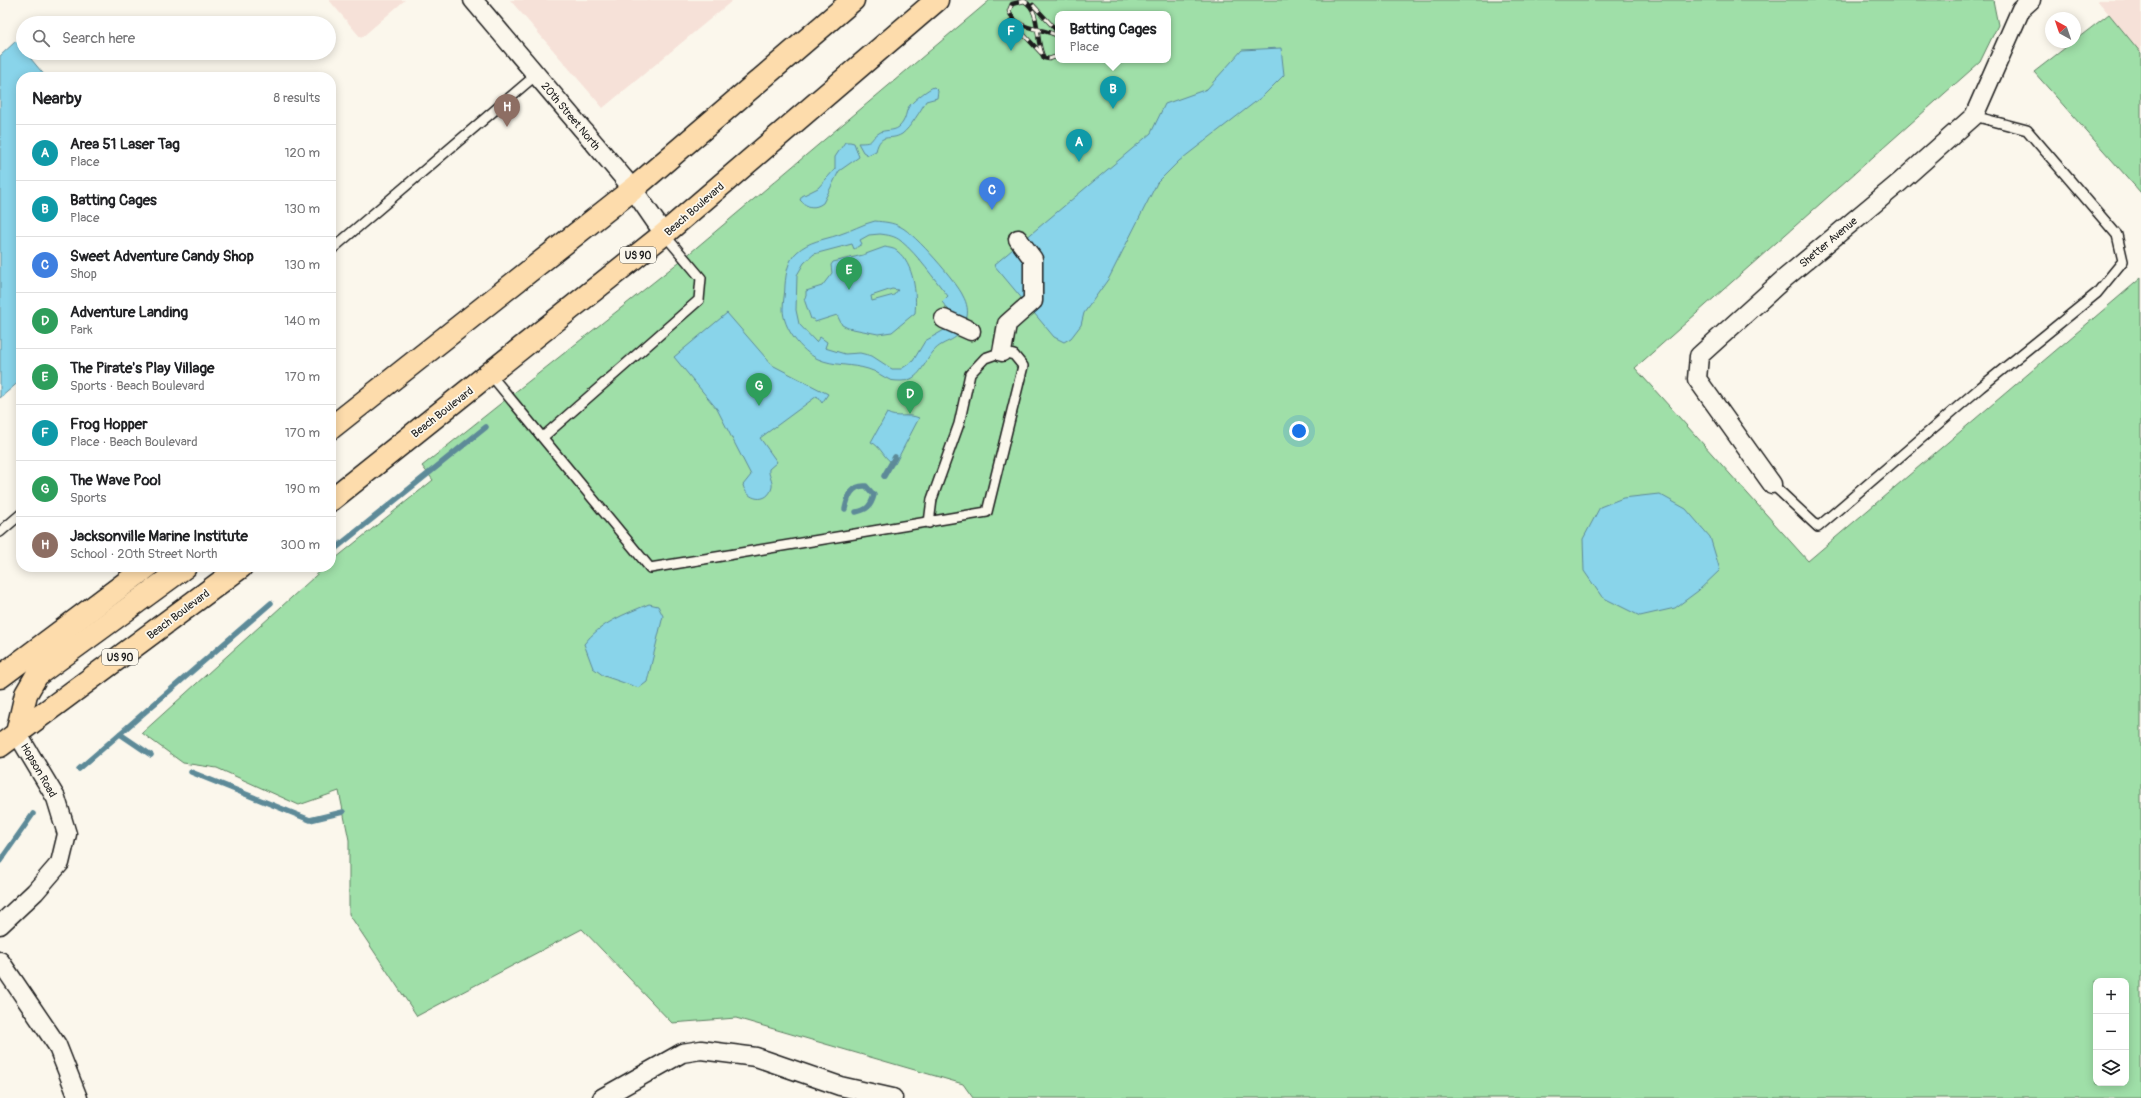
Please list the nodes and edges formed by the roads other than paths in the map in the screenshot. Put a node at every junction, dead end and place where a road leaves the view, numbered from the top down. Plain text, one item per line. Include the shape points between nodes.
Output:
1 (473, 0) edge
2 (853, 0) edge
3 (937, 0) edge
4 (2031, 0) edge
5 (536, 75) junction
6 (1974, 116) junction
7 (633, 189) junction
8 (664, 234) junction
9 (1018, 239) dead end
10 (336, 246) edge
11 (944, 319) dead end
12 (971, 331) dead end
13 (1002, 352) junction
14 (490, 374) junction
15 (336, 424) edge
16 (542, 437) junction
17 (1772, 484) joint
18 (336, 496) edge
19 (16, 518) edge
20 (929, 522) junction
21 (0, 532) edge
22 (140, 572) edge
23 (177, 572) edge
24 (234, 572) edge
25 (0, 677) edge
26 (17, 733) junction
27 (0, 746) edge
28 (0, 924) edge
29 (0, 961) edge
30 (78, 1098) edge
31 (602, 1098) edge
32 (893, 1098) edge

1 - 5 street, 20th Street North
2 - 7 highway
3 - 8 highway, Beach Boulevard / US 90
4 - 6 street, Shetter Avenue via 2021,9
5 - 7 street, 20th Street North
5 - 10 lane
6 - 17 street, Shetter Avenue via 1785,278 1699,356 1697,378
6 - 17 lane via 2027,130 2117,235 2123,261 2097,292 1981,387 1818,527
7 - 8 street, 20th Street North
7 - 15 highway
8 - 14 highway, Beach Boulevard / US 90
8 - 16 lane via 701,278 699,300
9 - 13 street via 1033,259 1033,301 1007,324
11 - 12 street
13 - 20 lane via 985,358 970,374 959,424 932,499
13 - 20 lane via 1014,354 1023,366 987,512
14 - 16 lane
14 - 18 highway, Beach Boulevard / US 90
16 - 20 lane via 650,568
19 - 21 lane
22 - 25 highway
23 - 26 highway via 37,676 26,694
24 - 26 highway, Beach Boulevard / US 90
26 - 27 highway, Beach Boulevard / US 90
26 - 28 street, Hopson Road via 56,798 67,834 60,863 35,892
29 - 30 street via 57,1045
31 - 32 street via 682,1053 702,1050 756,1057 840,1086

